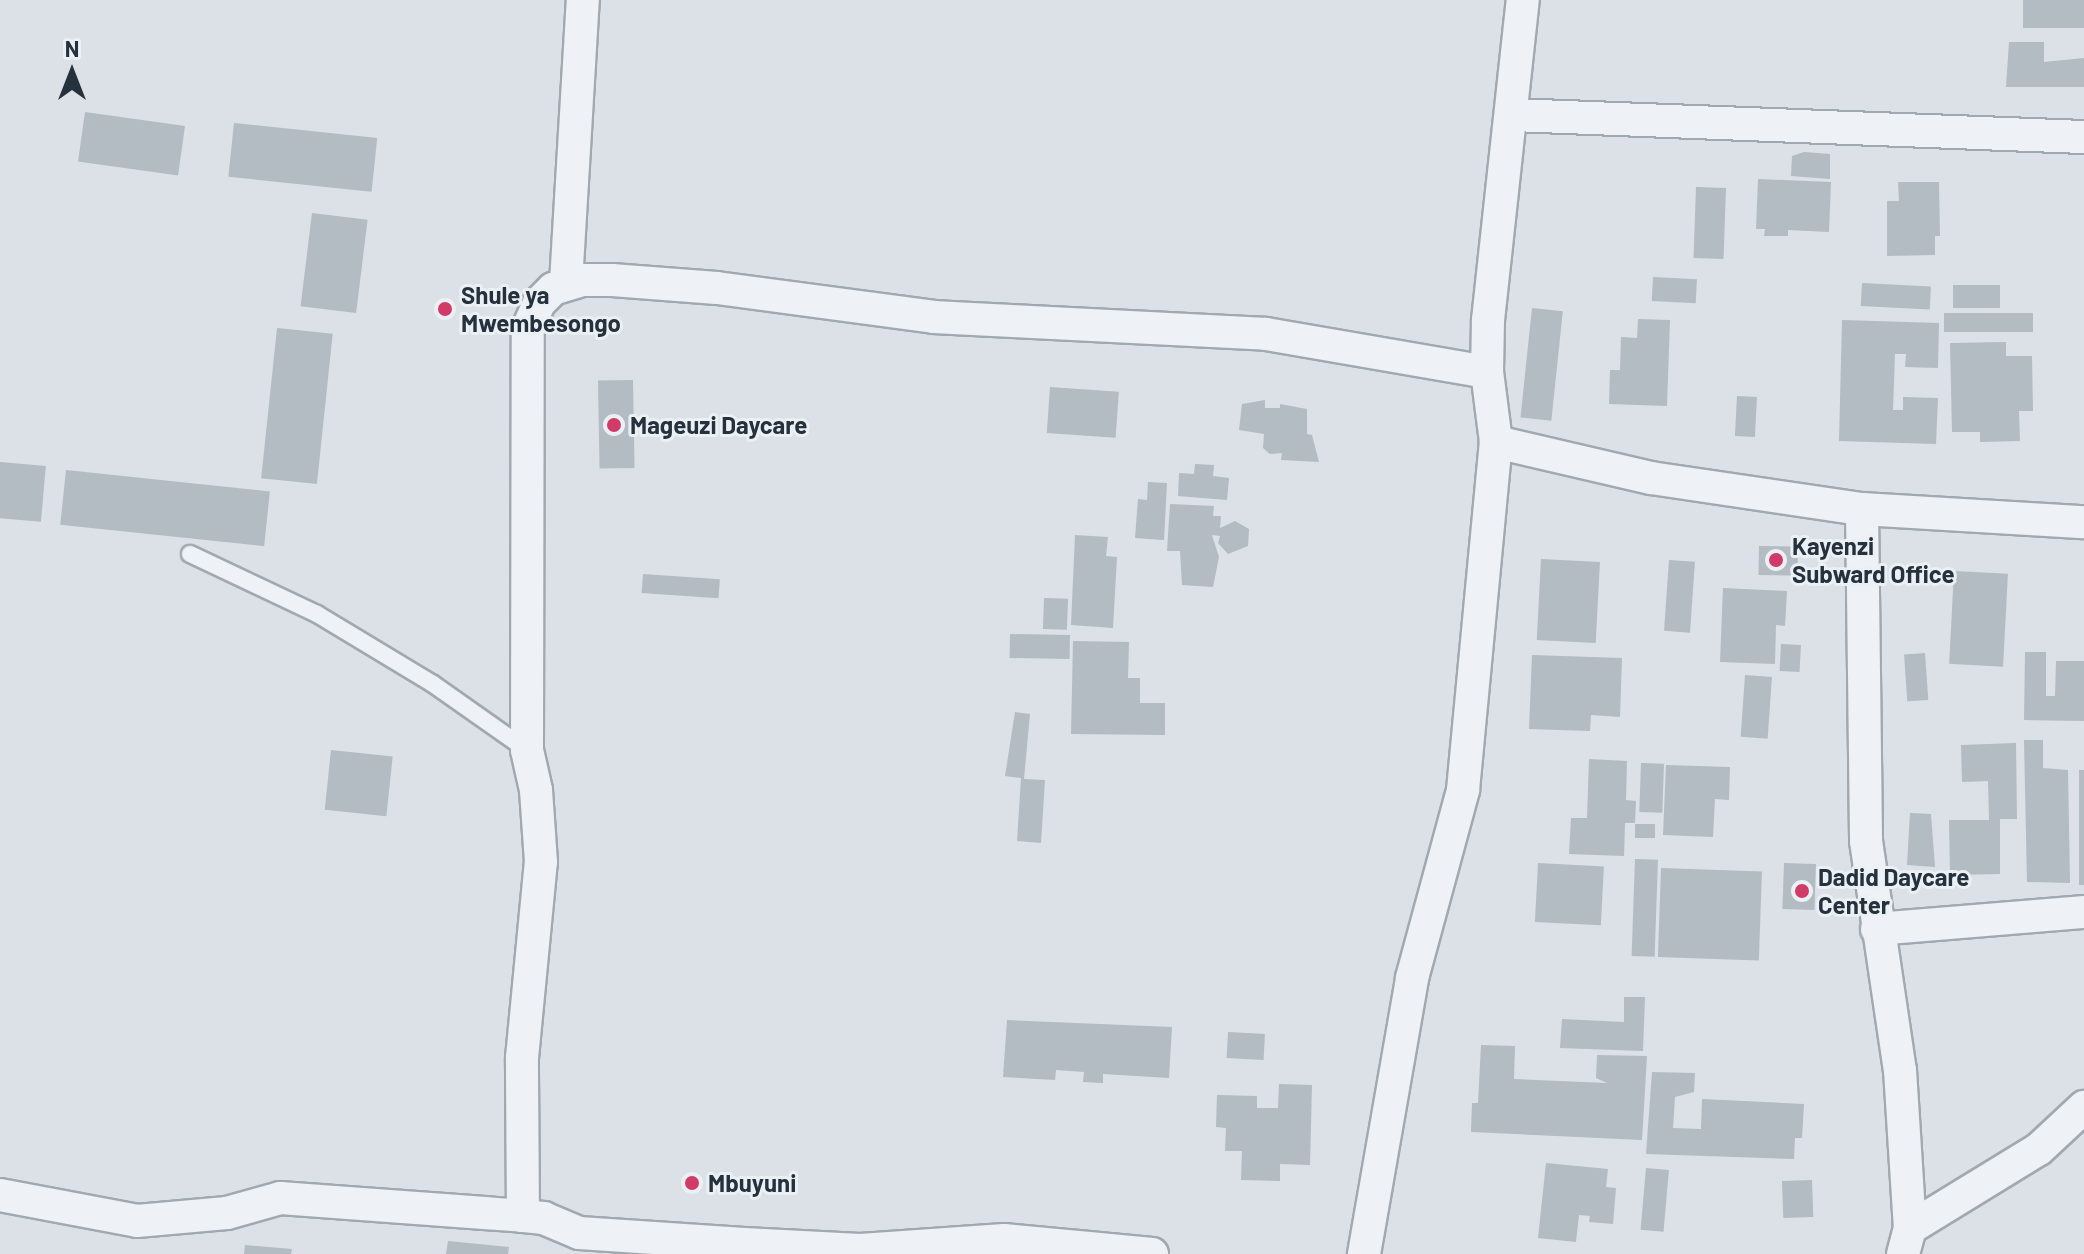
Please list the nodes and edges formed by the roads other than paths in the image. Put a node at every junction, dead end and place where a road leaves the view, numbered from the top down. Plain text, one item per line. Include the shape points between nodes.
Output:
1 (583, 0) edge
2 (1523, 0) edge
3 (1513, 115) junction
4 (2084, 137) edge
5 (566, 283) junction
6 (1487, 372) junction
7 (1496, 442) junction
8 (1862, 509) junction
9 (2084, 522) edge
10 (190, 554) dead end
11 (527, 750) junction
12 (2084, 912) edge
13 (1877, 929) junction
14 (2084, 1107) edge
15 (0, 1195) edge
16 (523, 1216) junction
17 (1909, 1246) edge
18 (1152, 1254) edge
19 (1364, 1254) edge

1 - 5 street
2 - 3 street
3 - 4 street
3 - 6 street via 1488,320
5 - 6 street via 594,279 717,288 934,317 1266,334
5 - 11 street via 539,303 525,353
6 - 7 street
7 - 8 street via 1651,478
7 - 19 street via 1463,790 1412,978
8 - 9 street
8 - 13 street via 1866,841
10 - 11 lane via 317,614 433,684
11 - 16 street via 541,862 522,1058
12 - 13 street
13 - 17 street via 1895,1009
14 - 17 street via 2039,1149
15 - 16 street via 137,1221 227,1213 280,1198
16 - 18 street via 544,1218 579,1233 744,1244 860,1250 1004,1240

